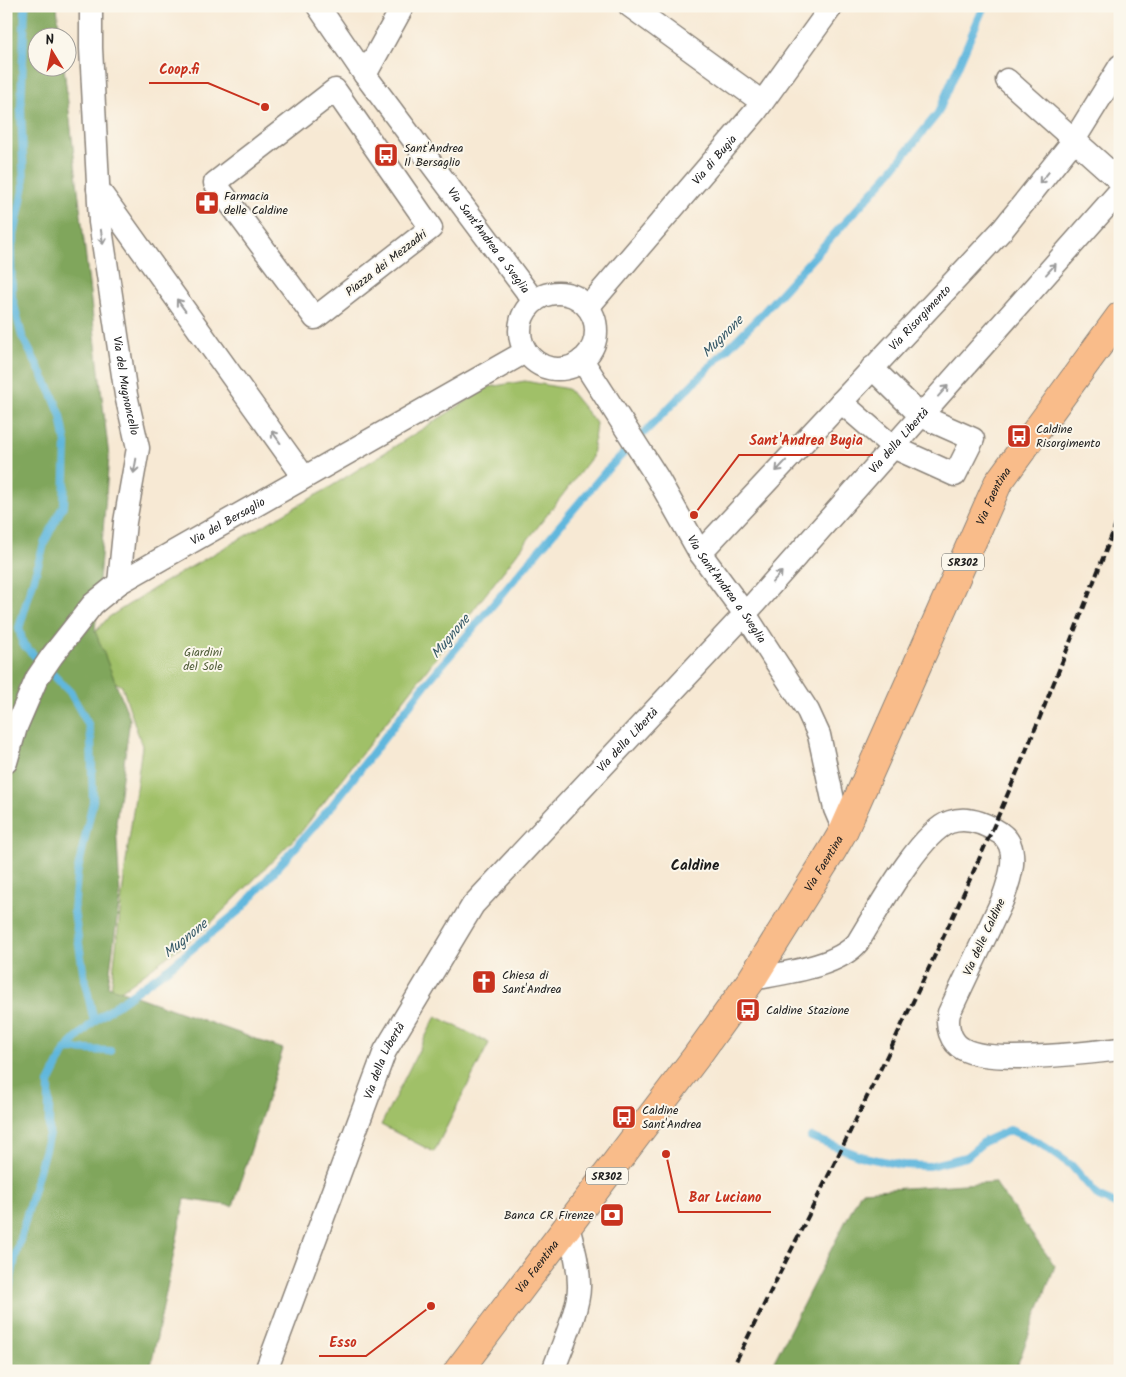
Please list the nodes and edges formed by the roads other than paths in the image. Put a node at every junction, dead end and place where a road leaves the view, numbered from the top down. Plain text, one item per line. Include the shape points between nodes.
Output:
1 (91, 6) edge
2 (318, 6) edge
3 (403, 6) edge
4 (630, 6) edge
5 (832, 6) edge
6 (1120, 66) edge
7 (365, 75) junction
8 (1007, 80) dead end
9 (762, 102) junction
10 (1074, 140) junction
11 (1120, 181) edge
12 (215, 183) joint
13 (97, 189) junction
14 (1120, 192) edge
15 (534, 301) junction
16 (588, 307) junction
17 (1120, 316) edge
18 (525, 352) junction
19 (582, 360) junction
20 (872, 368) junction
21 (841, 402) junction
22 (921, 416) junction
23 (893, 447) junction
24 (304, 477) junction
25 (700, 553) junction
26 (119, 583) junction
27 (745, 614) junction
28 (6, 762) edge
29 (844, 830) junction
30 (752, 979) junction
31 (1120, 1049) edge
32 (568, 1227) junction
33 (266, 1371) edge
34 (458, 1371) edge
35 (553, 1371) edge

1 - 13 street, Via del Mugnoncello
2 - 7 street, Via Sant'Andrea a Sveglia
3 - 7 street
4 - 9 street
5 - 9 street, Via di Bugia
6 - 10 street, Via Risorgimento
7 - 15 street, Via Sant'Andrea a Sveglia
8 - 10 street
9 - 16 street, Via di Bugia
10 - 11 street
10 -> 20 street, Via Risorgimento via 1003,229
12 - 12 street, Piazza dei Mezzadri via 335,90 432,228 315,318
24 -> 13 street
13 -> 26 street, Via del Mugnoncello via 126,395 138,448 125,522
22 -> 14 street, Via della Libertà
15 - 16 street, Via Sant'Andrea a Sveglia via 557,292 570,294
15 - 18 street, Via Sant'Andrea a Sveglia via 525,310 519,328
16 - 19 street via 596,333 593,346
17 - 29 main road, Via Faentina / SR302 via 998,483
18 - 19 street via 548,368 571,366
18 - 24 street, Via del Bersaglio
19 - 25 street, Via Sant'Andrea a Sveglia via 657,477
20 - 21 street, Via Risorgimento
20 - 22 street
21 - 23 street
21 -> 25 street, Via Risorgimento
22 - 23 street, Via della Libertà
22 - 23 street via 973,439 955,475
27 -> 23 street, Via della Libertà
24 - 26 street, Via del Bersaglio
25 - 27 street, Via Sant'Andrea a Sveglia
26 - 28 street, Via del Bersaglio via 93,604 37,678 16,727
27 - 29 street, Via Sant'Andrea a Sveglia via 808,711 819,735 835,809
27 - 33 street, Via della Libertà via 474,905 385,1051
29 - 30 main road, Via Faentina / SR302
30 - 31 street, Via delle Caldine via 821,964 846,954 858,942 919,848 948,822 966,820 1003,835 1012,853 1002,901 949,1012 948,1026 952,1038 960,1048 988,1056
30 - 32 main road, Via Faentina / SR302
32 - 34 main road, Via Faentina / SR302
32 - 35 street via 579,1286

